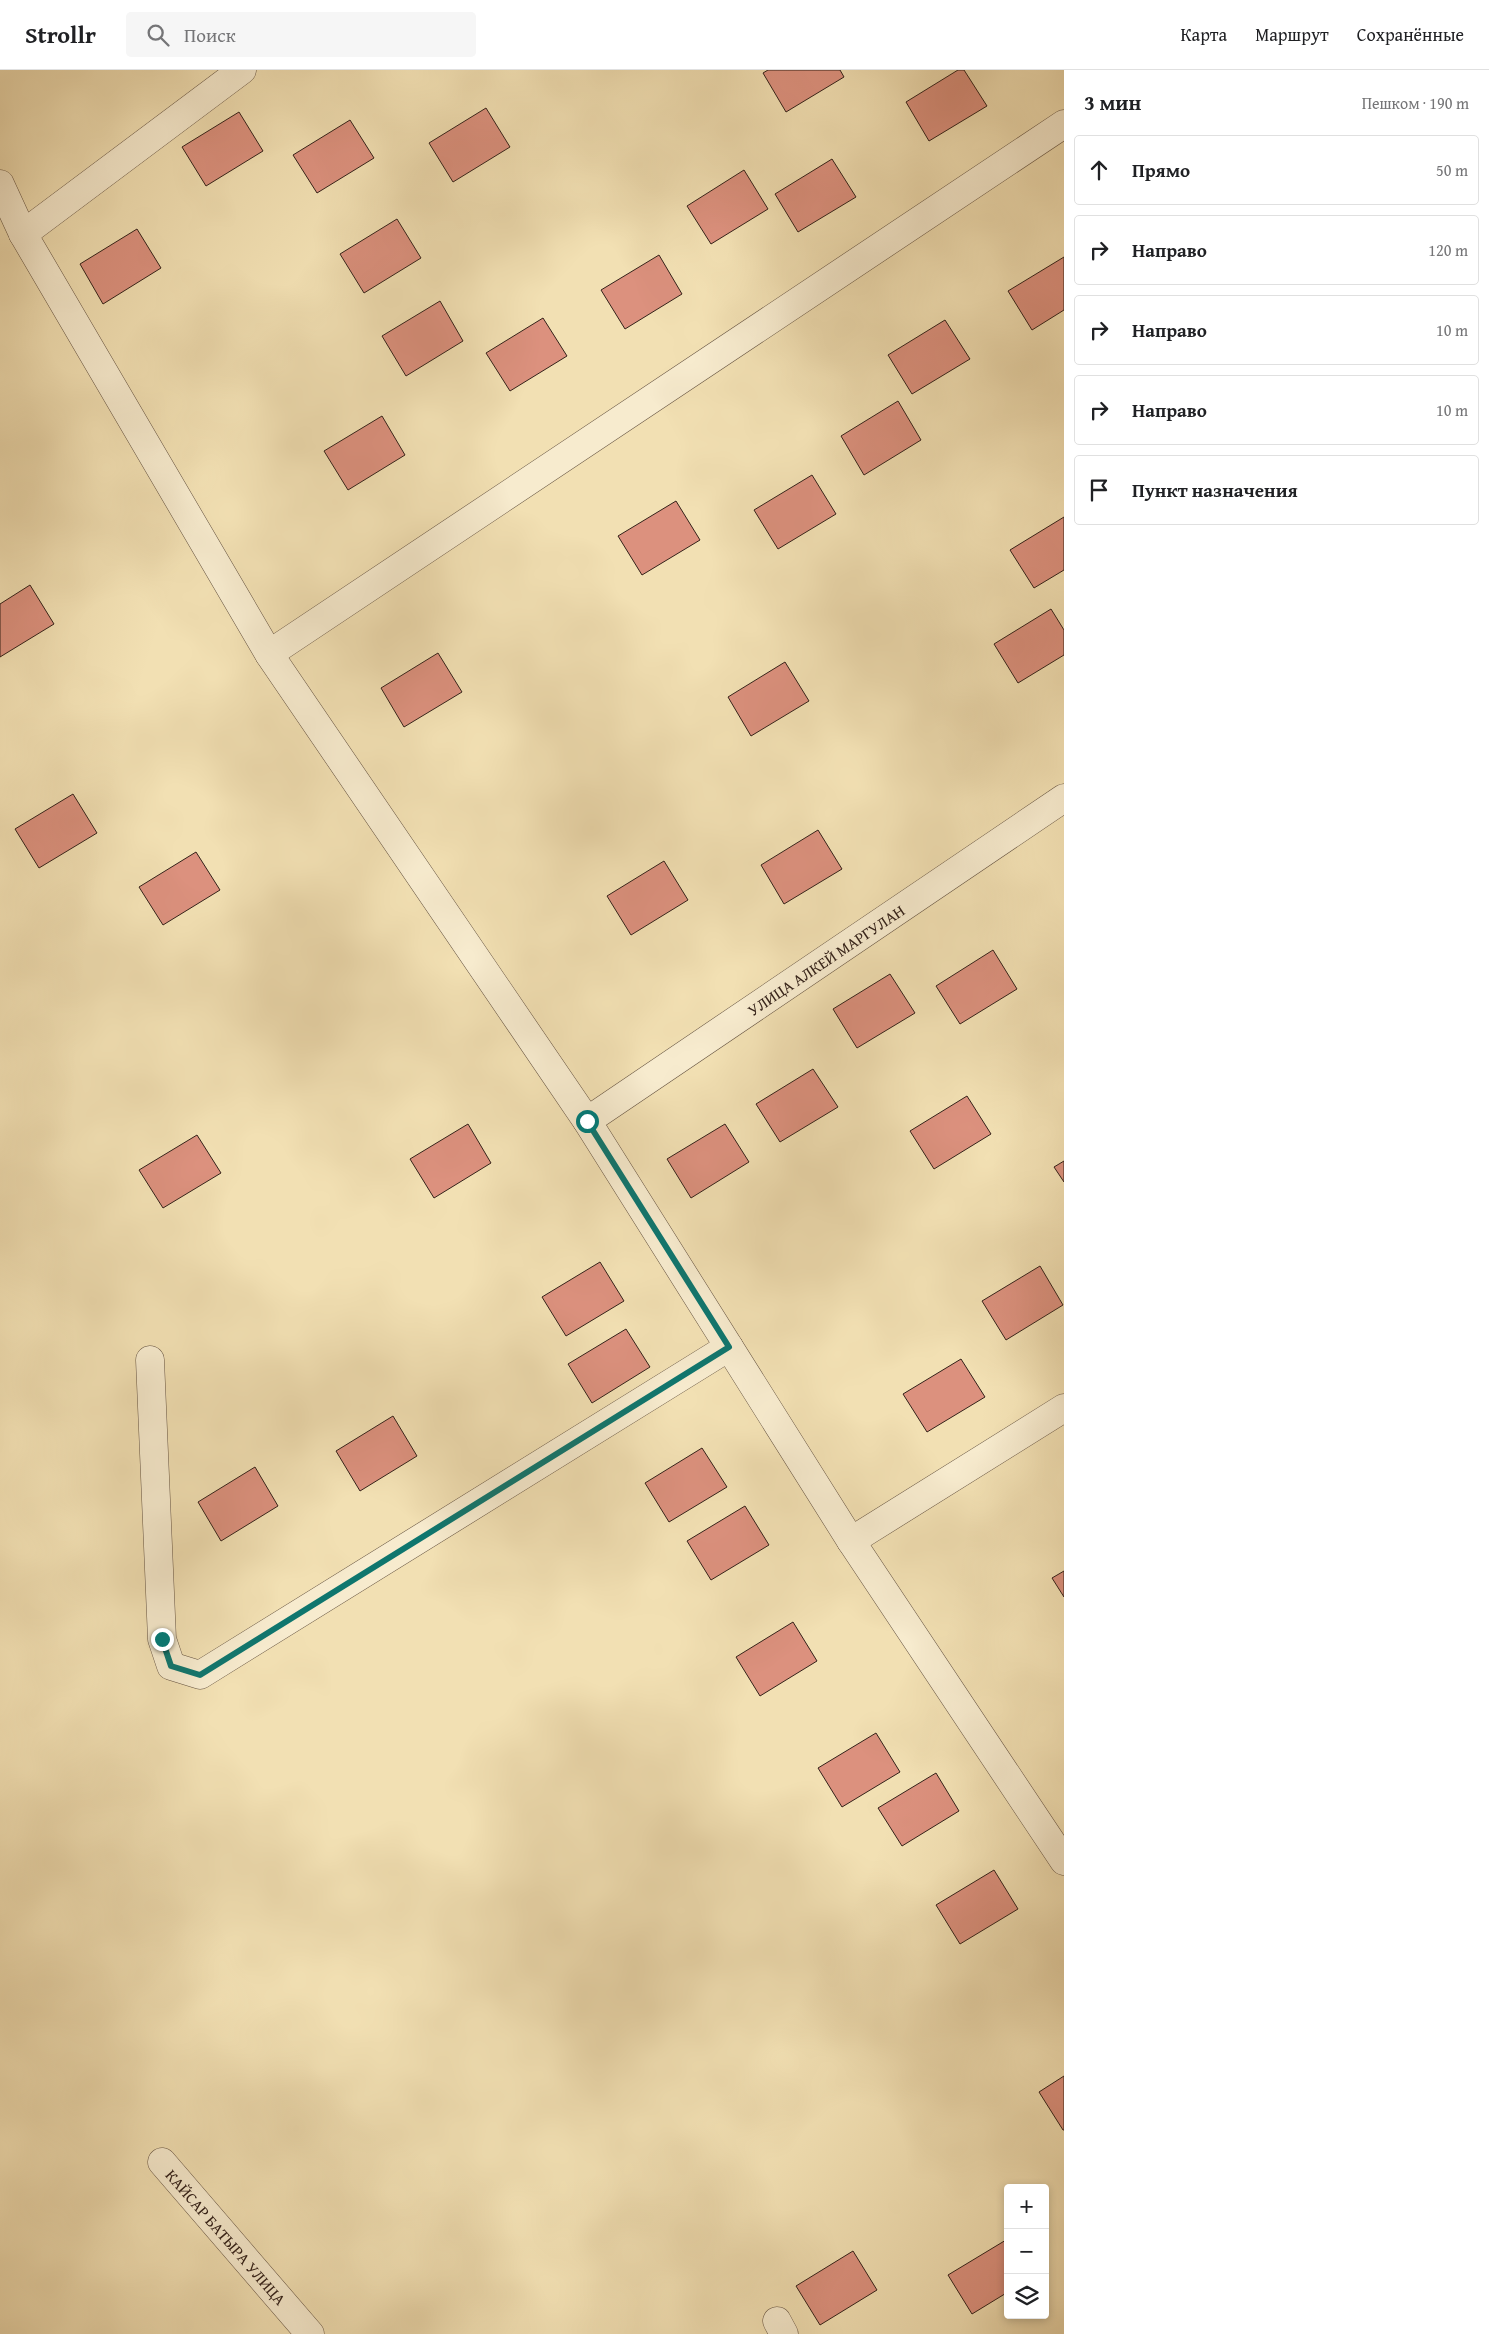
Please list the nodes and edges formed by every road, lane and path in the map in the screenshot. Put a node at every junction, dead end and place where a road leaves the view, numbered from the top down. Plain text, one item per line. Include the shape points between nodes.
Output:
1 (242, 70) edge
2 (1064, 124) edge
3 (0, 184) edge
4 (24, 234) junction
5 (269, 654) junction
6 (1064, 798) edge
7 (587, 1121) junction
8 (729, 1347) junction
9 (150, 1360) dead end
10 (1064, 1408) edge
11 (851, 1541) junction
12 (1064, 1861) edge
13 (162, 2162) dead end
14 (310, 2334) edge

1 - 4 street
2 - 5 street
3 - 4 street
4 - 5 street
5 - 7 street
6 - 7 street, УЛИЦА АЛКЕЙ МАРГУЛАН
7 - 8 street
8 - 9 street via 200,1675 171,1666 162,1639
8 - 11 street
10 - 11 street
11 - 12 street
13 - 14 street, КАЙСАР БАТЫРА УЛИЦА

